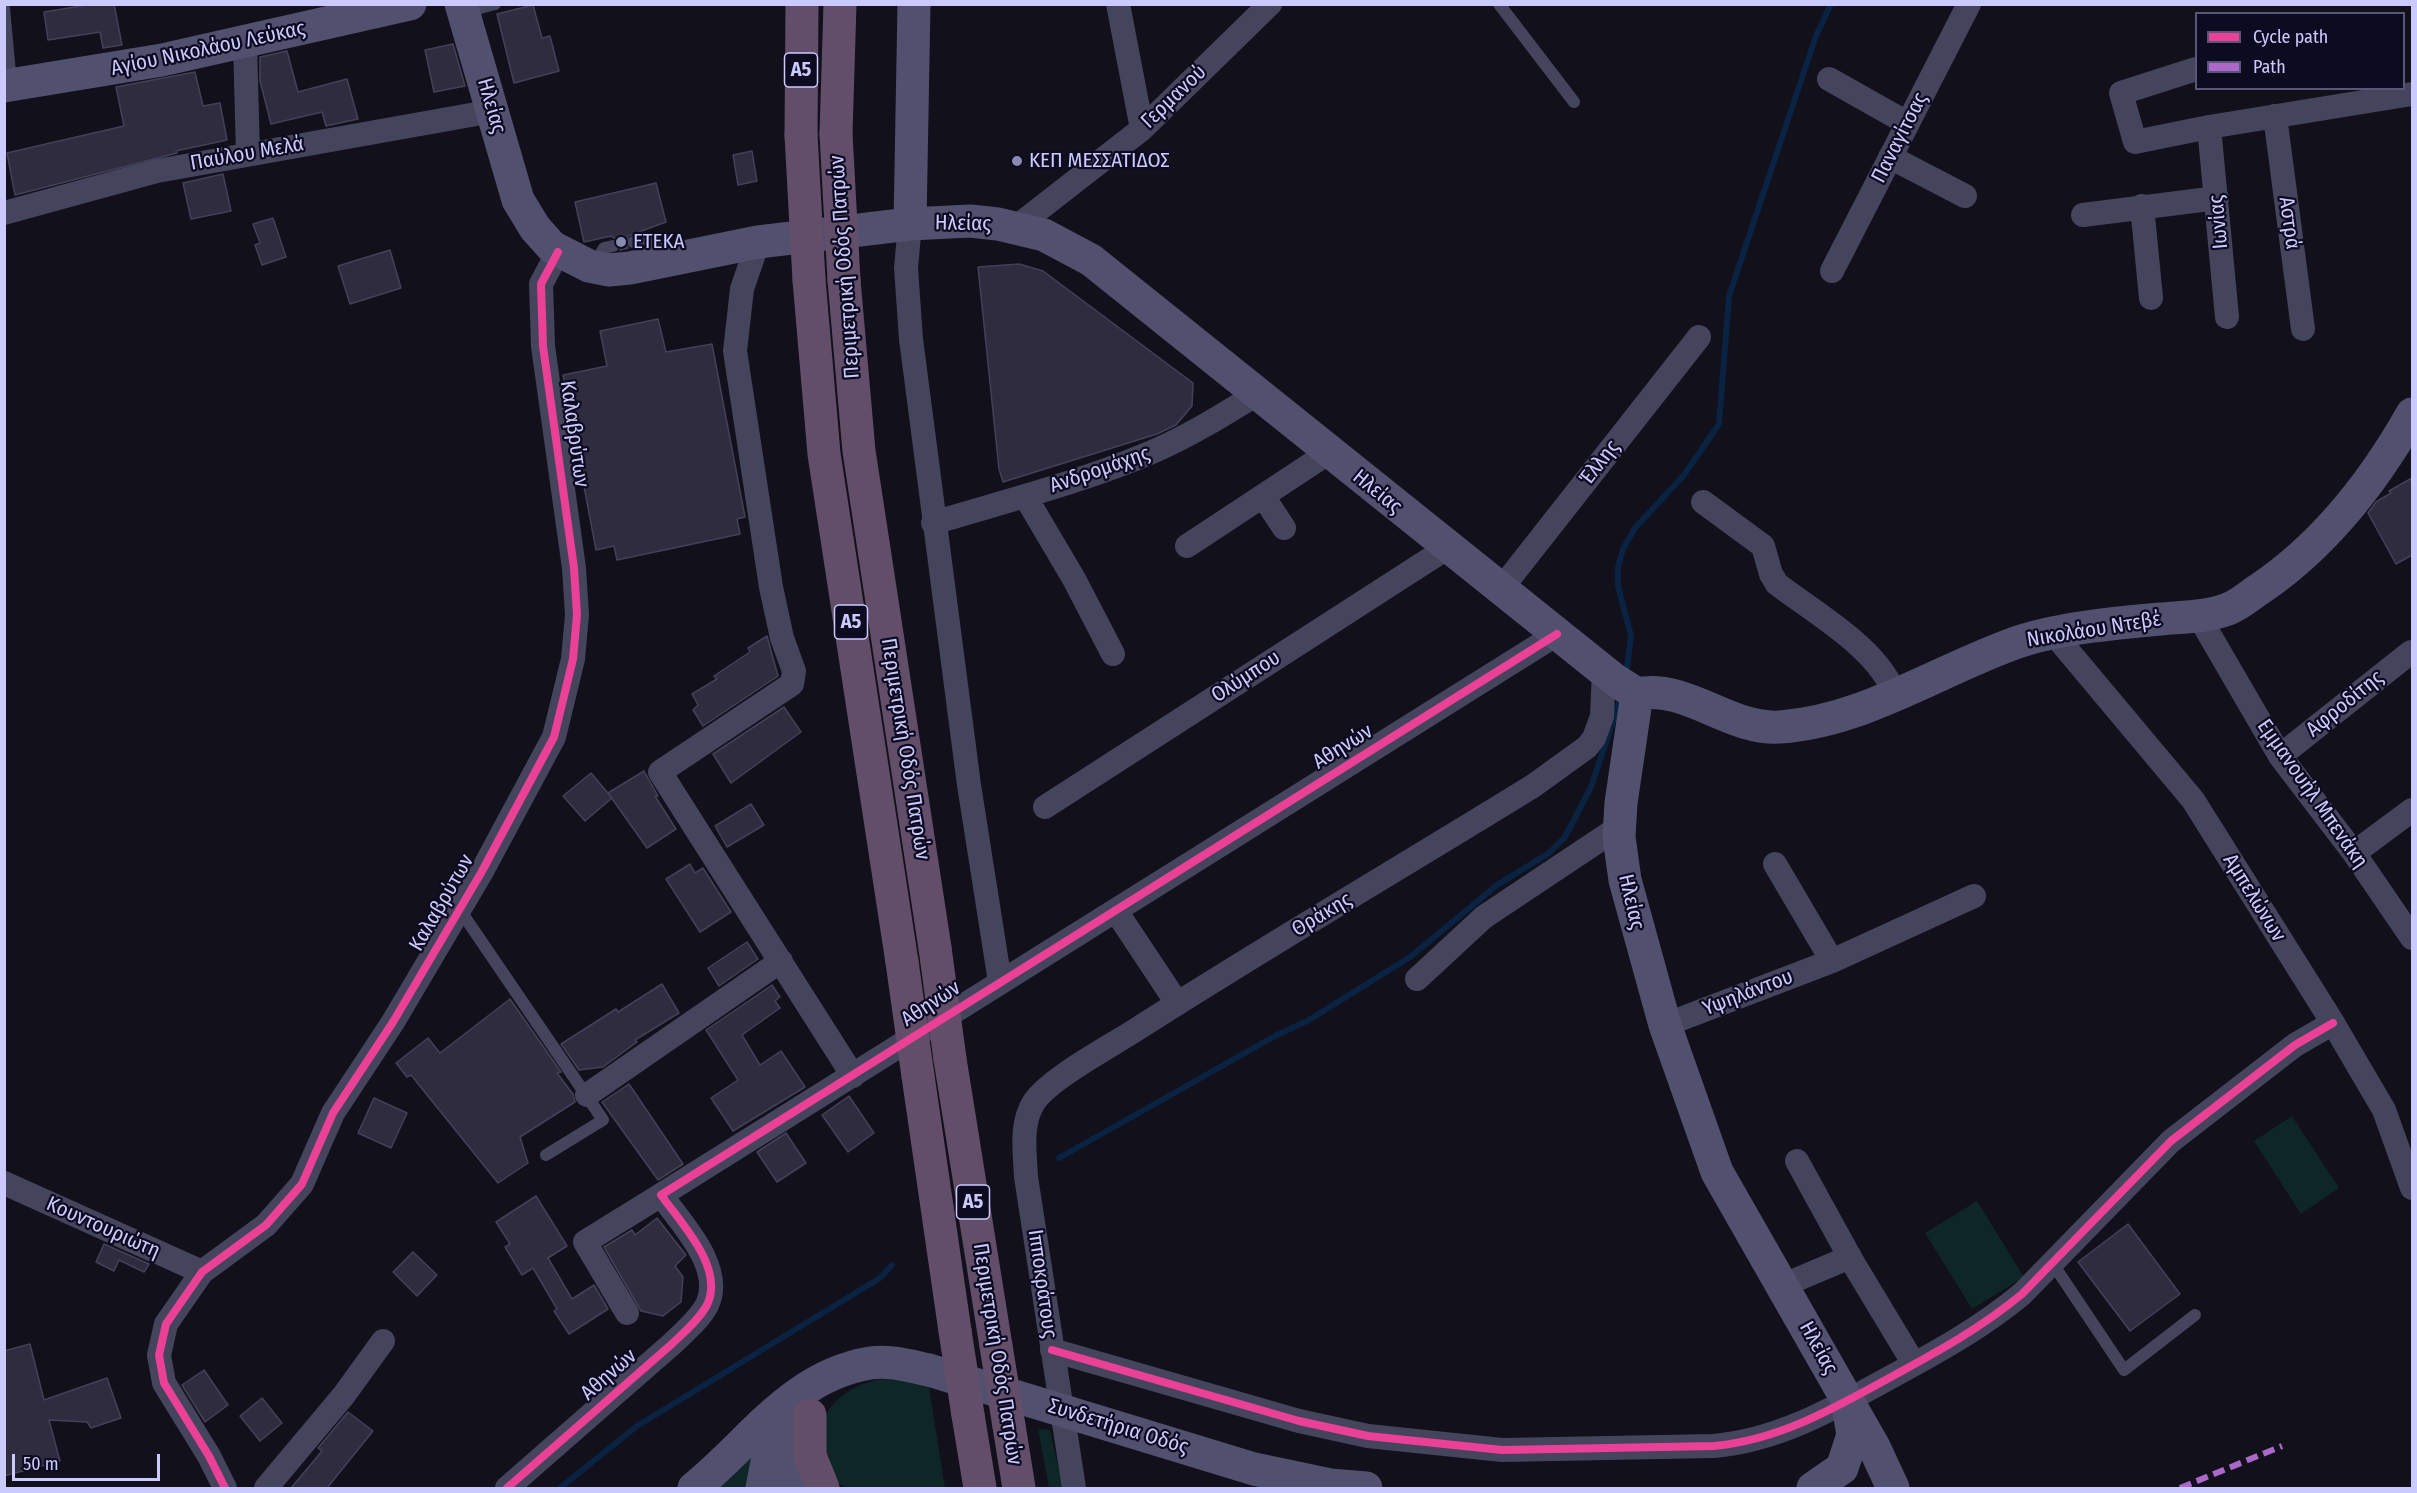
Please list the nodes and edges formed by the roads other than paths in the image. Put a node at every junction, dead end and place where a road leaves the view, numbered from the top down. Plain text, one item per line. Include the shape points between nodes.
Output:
1 (495, 4) edge
2 (802, 4) edge
3 (840, 4) edge
4 (914, 4) edge
5 (1118, 4) edge
6 (1270, 4) edge
7 (1499, 4) edge
8 (1969, 4) edge
9 (404, 5) edge
10 (4, 8) edge
11 (462, 9) edge
12 (245, 43) junction
13 (2195, 69) edge
14 (1830, 79) dead end
15 (8, 85) edge
16 (2412, 94) edge
17 (1574, 102) dead end
18 (493, 111) junction
19 (2275, 116) junction
20 (1907, 123) junction
21 (2209, 127) junction
22 (1142, 129) junction
23 (248, 154) junction
24 (1890, 157) junction
25 (1965, 196) dead end
26 (2217, 198) junction
27 (2142, 206) junction
28 (4, 213) edge
29 (2083, 215) dead end
30 (910, 224) junction
31 (1015, 228) junction
32 (633, 242) dead end
33 (758, 242) junction
34 (558, 252) junction
35 (674, 259) junction
36 (1832, 272) dead end
37 (2151, 298) dead end
38 (2227, 317) dead end
39 (2303, 329) dead end
40 (1699, 338) dead end
41 (1257, 394) junction
42 (2412, 414) edge
43 (1328, 453) junction
44 (1025, 496) junction
45 (1263, 496) junction
46 (1703, 502) dead end
47 (933, 523) junction
48 (1284, 528) dead end
49 (1187, 546) dead end
50 (1447, 548) junction
51 (1501, 589) junction
52 (2198, 615) junction
53 (1557, 634) junction
54 (2054, 634) junction
55 (2411, 652) dead end
56 (1113, 654) dead end
57 (1621, 684) junction
58 (1895, 696) junction
59 (2280, 756) junction
60 (1045, 807) dead end
61 (2412, 810) edge
62 (1619, 827) junction
63 (2354, 853) junction
64 (1775, 864) dead end
65 (1974, 896) dead end
66 (459, 909) junction
67 (1116, 911) junction
68 (2412, 938) edge
69 (781, 961) junction
70 (1832, 961) junction
71 (1417, 980) dead end
72 (1000, 982) junction
73 (1177, 1003) junction
74 (2333, 1023) junction
75 (1665, 1024) junction
76 (853, 1076) junction
77 (586, 1095) junction
78 (1024, 1149) joint
79 (546, 1155) dead end
80 (1797, 1161) dead end
81 (4, 1183) edge
82 (2412, 1188) edge
83 (661, 1195) junction
84 (1850, 1257) junction
85 (2051, 1261) junction
86 (202, 1272) junction
87 (1784, 1285) junction
88 (627, 1313) dead end
89 (2195, 1315) dead end
90 (383, 1341) dead end
91 (1052, 1350) junction
92 (1914, 1364) junction
93 (1847, 1401) junction
94 (797, 1409) junction
95 (1062, 1409) junction
96 (225, 1488) edge
97 (266, 1488) edge
98 (507, 1488) edge
99 (694, 1488) edge
100 (762, 1488) edge
101 (790, 1488) edge
102 (823, 1488) edge
103 (980, 1488) edge
104 (1019, 1488) edge
105 (1074, 1488) edge
106 (1366, 1488) edge
107 (1813, 1488) edge
108 (1893, 1488) edge

1 - 11 lane
2 - 103 highway, Περιμετρική Οδός Πατρών / Α5, bridge via 801,135 824,454
3 - 104 highway, Περιμετρική Οδός Πατρών / Α5, bridge via 836,134 859,451
4 - 30 main road
5 - 22 street
6 - 22 street, Γερμανού
7 - 17 lane
8 - 20 street, Παναγίτσας
9 - 12 main road, Αγίου Νικολάου Λεύκας
10 - 15 lane
11 - 18 main road, Ηλείας
12 - 15 main road, Αγίου Νικολάου Λεύκας
12 - 23 street
13 - 21 street via 2121,93 2135,142
14 - 20 street
16 - 19 street
18 - 23 street, Παύλου Μελά
18 - 34 main road, Ηλείας via 518,200 535,228
19 - 21 street
19 - 39 street, Αστρά
20 - 24 street, Παναγίτσας
21 - 26 street, Ιωνίας
22 - 31 street, Γερμανού
23 - 28 street, Παύλου Μελά via 158,171
24 - 25 street
24 - 36 street, Παναγίτσας
26 - 27 street
26 - 38 street, Ιωνίας
27 - 29 street
27 - 37 street
30 - 31 main road, Ηλείας via 970,221
30 - 33 main road, Ηλείας
30 - 47 street via 907,298
31 - 41 main road, Ηλείας via 1044,236 1091,260
32 - 35 lane via 646,239
33 - 35 main road, Ηλείας
33 - 69 street via 742,289 735,351 773,597 794,671 792,684 660,772
34 - 35 main road, Ηλείας via 603,257 609,270
34 - 66 street, Καλαβρύτων via 541,284 543,335 574,568 577,615 573,659 554,737
40 - 51 street, Έλλης
41 - 43 main road, Ηλείας
41 - 44 street, Ανδρομάχης via 1150,453
42 - 52 main road, Νικολάου Ντεβέ via 2397,442 2327,532 2267,584 2229,609
43 - 45 street
43 - 50 main road, Ηλείας
44 - 47 street, Ανδρομάχης
44 - 56 street
45 - 48 street
45 - 49 street
46 - 58 street via 1763,546 1777,584 1873,658 1892,684
47 - 72 street
50 - 51 main road, Ηλείας
50 - 60 street, Ολύμπου
51 - 53 main road, Ηλείας
52 - 54 main road, Νικολάου Ντεβέ
52 - 59 street, Εμμανουήλ Μπενάκη
53 - 57 main road, Ηλείας
53 - 67 street, Αθηνών
54 - 58 main road, Νικολάου Ντεβέ via 1990,652
54 - 74 street, Αμπελώνων via 2193,800
55 - 59 street, Αφροδίτης
57 - 58 main road, Νικολάου Ντεβέ via 1662,691 1740,722 1771,727 1830,718
57 - 62 main road, Ηλείας
57 - 73 street, Θράκης via 1587,747 1533,786
59 - 63 street, Εμμανουήλ Μπενάκη
61 - 63 street
62 - 71 street via 1484,917
62 - 75 main road, Ηλείας via 1624,880
63 - 68 street, Εμμανουήλ Μπενάκη
64 - 70 street
65 - 70 street, Υψηλάντου
66 - 77 lane
66 - 86 street, Καλαβρύτων via 393,1022 333,1113 302,1184 266,1225
67 - 72 street, Αθηνών
67 - 73 street
69 - 76 street
69 - 77 street
70 - 75 street, Υψηλάντου
72 - 76 street, Αθηνών
73 - 78 street, Θράκης via 1044,1091 1033,1102 1026,1121
74 - 82 street, Αμπελώνων via 2384,1110
74 - 85 street via 2295,1045 2170,1141
75 - 87 main road, Ηλείας via 1717,1172
76 - 83 street, Αθηνών
77 - 79 lane via 603,1120
78 - 91 street, Ιπποκράτους
80 - 84 street
81 - 86 street, Κουντουριώτη
83 - 88 street via 585,1242
83 - 98 street, Αθηνών via 708,1263 708,1304 693,1324
84 - 87 street
84 - 92 street
85 - 89 lane via 2124,1370
85 - 92 street via 1998,1314
86 - 96 street, Καλαβρύτων via 166,1324 160,1339 160,1369
87 - 93 main road, Ηλείας
90 - 97 street via 344,1395
91 - 93 street via 1336,1431 1502,1450 1741,1443 1790,1430
91 - 95 street, Ιπποκράτους
92 - 93 street
93 - 107 main road via 1853,1435 1842,1468
93 - 108 main road, Ηλείας
94 - 95 main road, Συνδετήρια Οδός via 837,1373 871,1363 900,1364
94 - 99 main road
94 - 100 main road, Συνδετήρια Οδός via 771,1441
94 - 101 main road, Συνδετήρια Οδός via 803,1426
94 - 102 highway
95 - 105 street, Ιπποκράτους
95 - 106 main road, Συνδετήρια Οδός via 1254,1468 1330,1485

